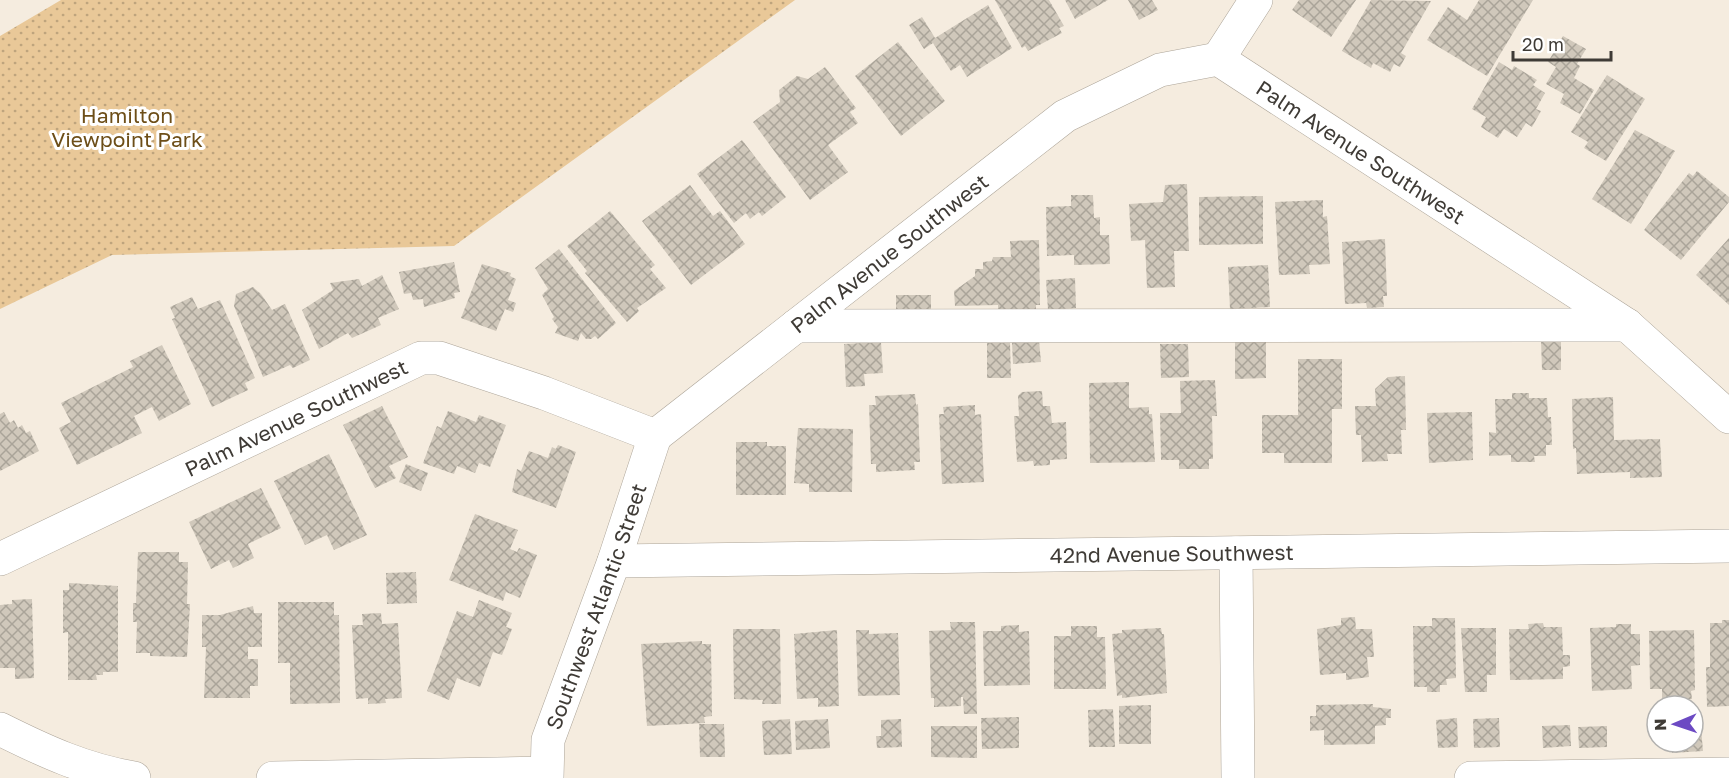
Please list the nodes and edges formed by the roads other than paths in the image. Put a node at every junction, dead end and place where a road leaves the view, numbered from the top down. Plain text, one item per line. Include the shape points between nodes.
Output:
1 (1256, 0) edge
2 (1218, 59) junction
3 (1627, 325) junction
4 (796, 326) junction
5 (1729, 417) edge
6 (655, 436) junction
7 (1729, 546) edge
8 (1236, 553) junction
9 (0, 559) edge
10 (614, 561) junction
11 (0, 729) edge
12 (1729, 774) edge
13 (547, 776) edge
14 (134, 778) edge
15 (273, 778) edge
16 (1238, 778) edge
17 (1472, 778) edge

1 - 2 street
2 - 3 street, Palm Avenue Southwest
2 - 4 street, Palm Avenue Southwest via 1160,70 1065,116
3 - 4 street
3 - 5 street, Palm Avenue Southwest
4 - 6 street, Palm Avenue Southwest
6 - 9 street, Palm Avenue Southwest via 513,382 440,358 421,358
6 - 10 street, Southwest Atlantic Street
7 - 8 street, 42nd Avenue Southwest
8 - 10 street, 42nd Avenue Southwest
8 - 16 street
10 - 13 street, Southwest Atlantic Street via 548,740
11 - 14 street via 98,772
12 - 17 street
13 - 15 street

